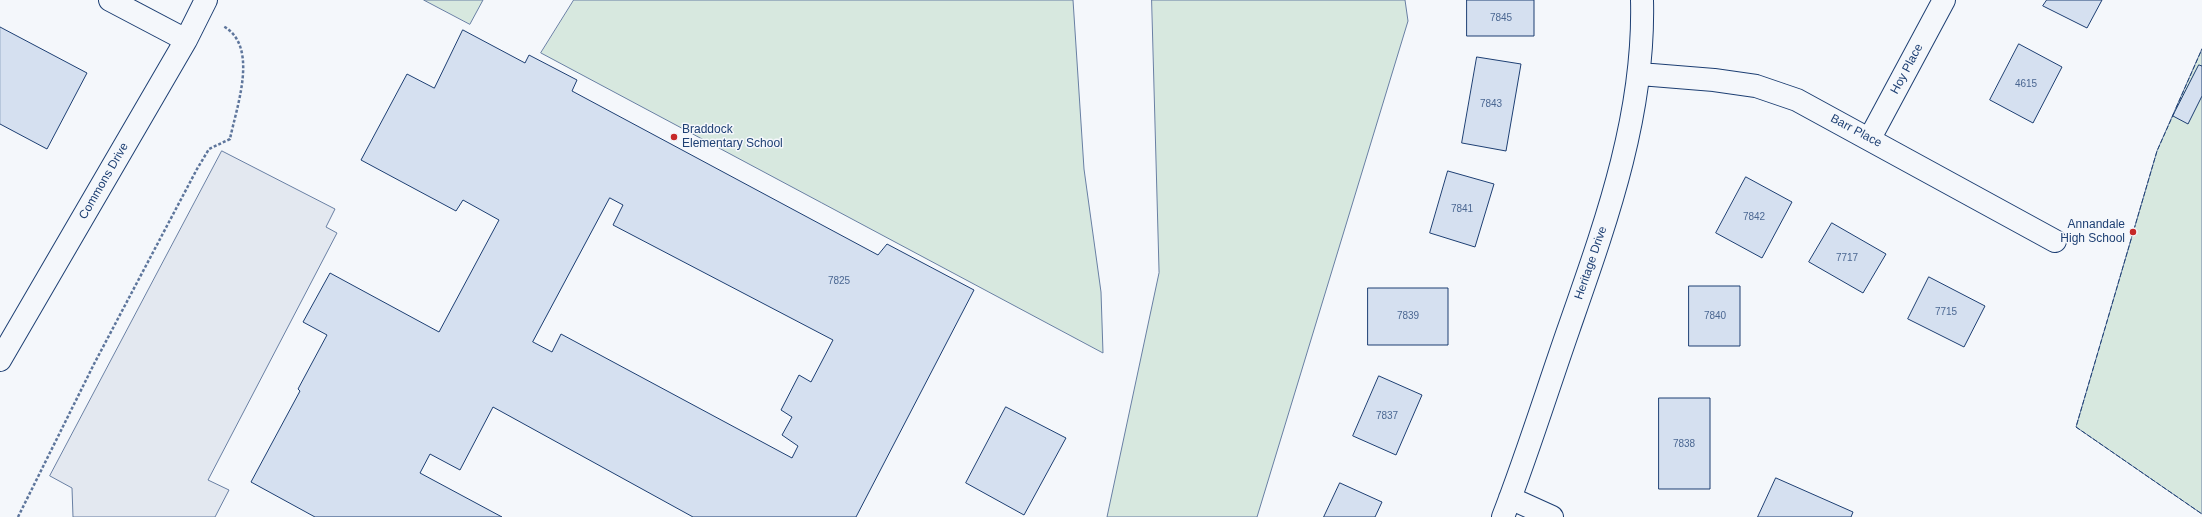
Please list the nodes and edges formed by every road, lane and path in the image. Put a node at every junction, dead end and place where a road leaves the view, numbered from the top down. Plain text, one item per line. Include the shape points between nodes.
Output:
1 (110, 0) edge
2 (1642, 0) edge
3 (1944, 0) edge
4 (203, 7) edge
5 (186, 40) junction
6 (1640, 74) junction
7 (1870, 138) junction
8 (2055, 241) dead end
9 (0, 360) edge
10 (1507, 508) edge
11 (18, 517) edge
12 (1552, 517) edge

1 - 5 street
2 - 6 street, Heritage Drive
3 - 7 street, Hoy Place
4 - 5 street, Commons Drive
4 - 11 path via 228,29 239,44 243,55 244,73 230,139 209,150 197,169 94,364
5 - 9 street, Commons Drive
6 - 7 street, Barr Place via 1756,86 1797,100
6 - 10 street, Heritage Drive via 1624,160
7 - 8 street, Barr Place
10 - 12 street

